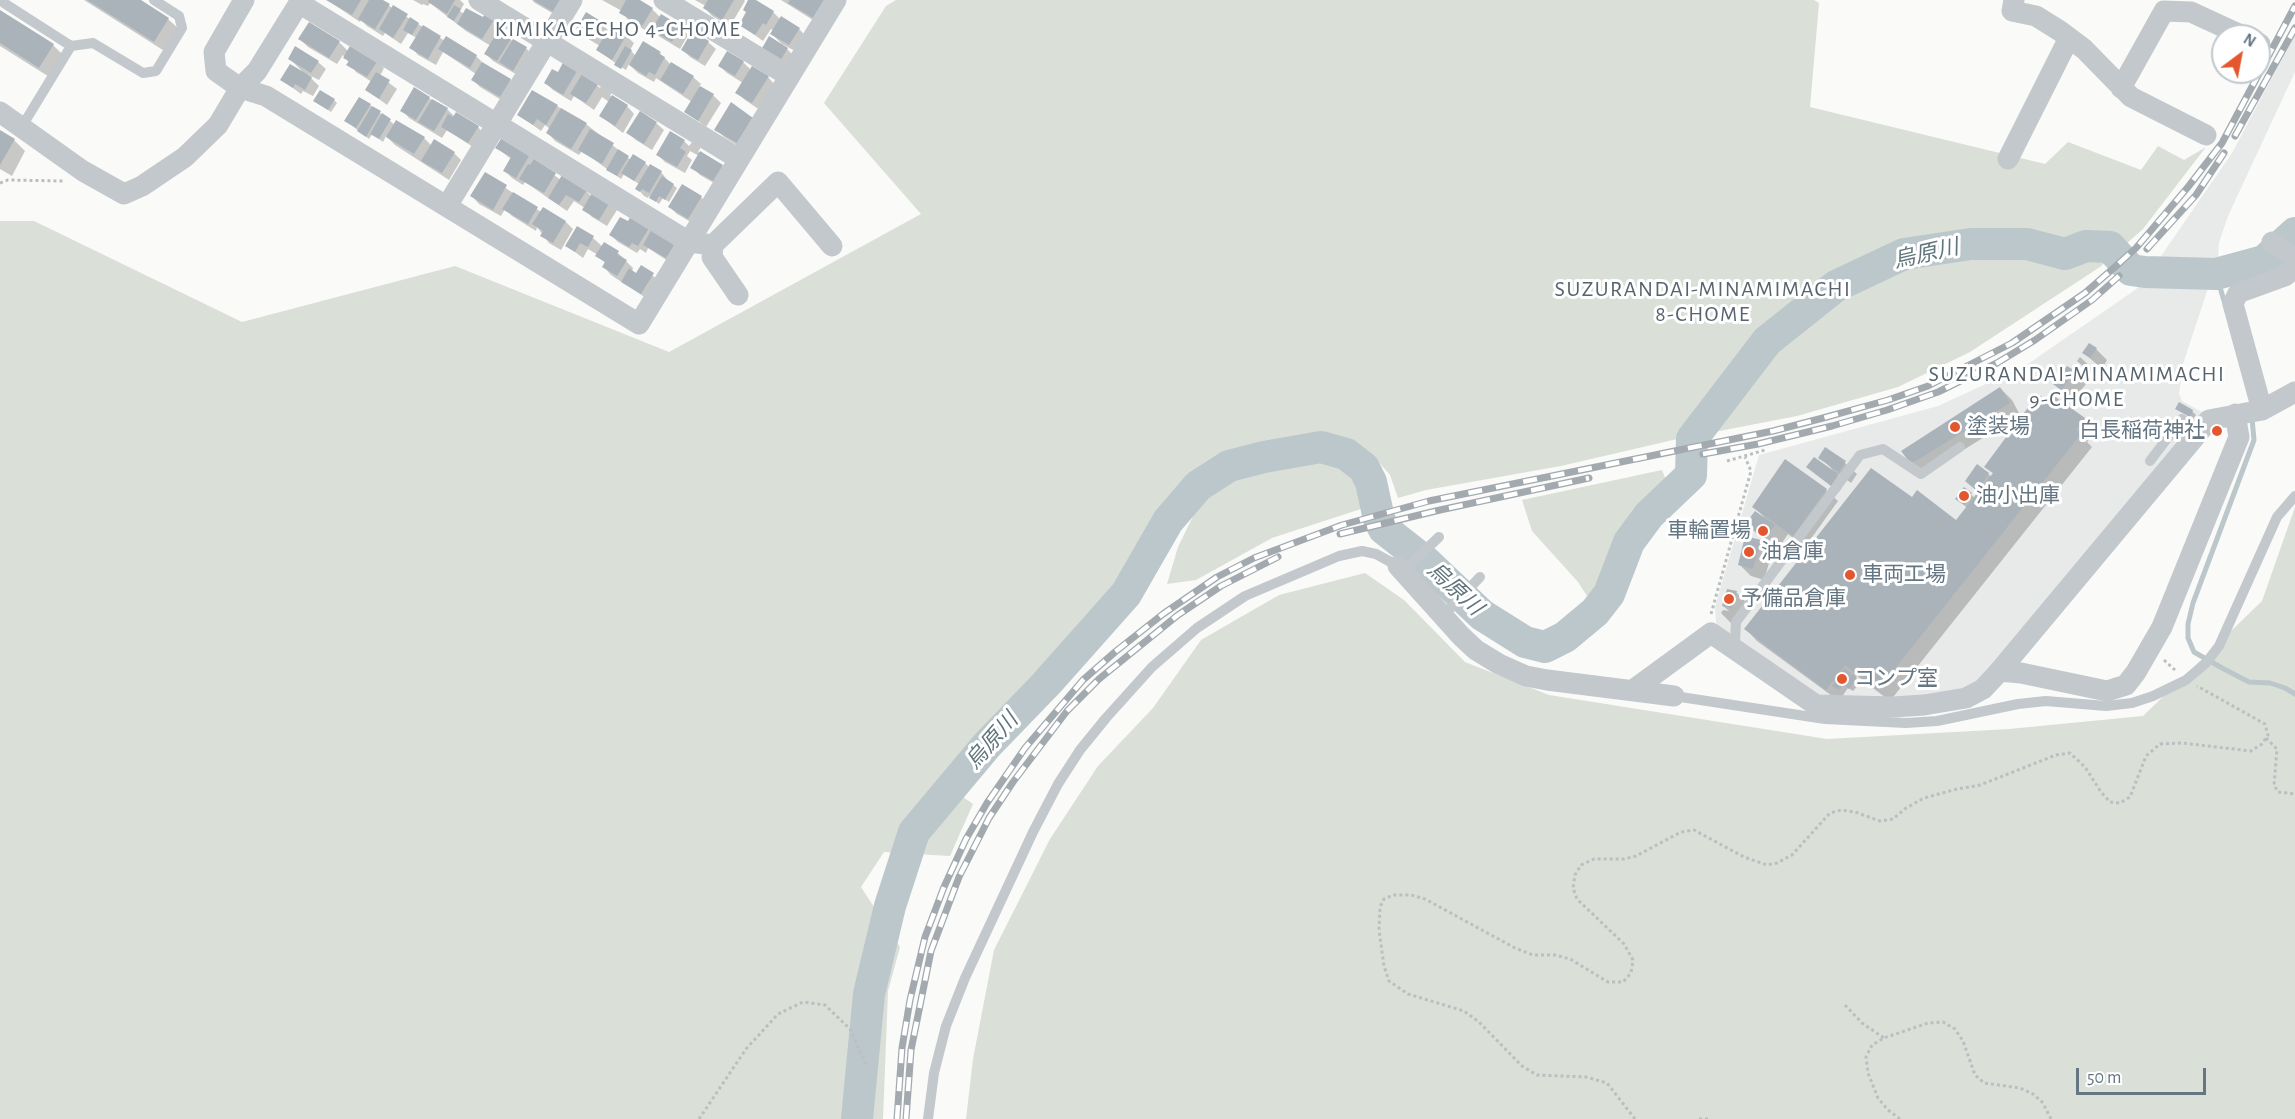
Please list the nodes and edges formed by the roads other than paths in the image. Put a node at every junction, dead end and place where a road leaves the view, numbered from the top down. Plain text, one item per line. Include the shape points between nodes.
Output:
1 (153, 0) edge
2 (244, 0) edge
3 (479, 0) edge
4 (572, 0) edge
5 (664, 0) edge
6 (836, 0) edge
7 (2014, 0) edge
8 (300, 2) edge
9 (4, 3) dead end
10 (2177, 6) edge
11 (2217, 24) edge
12 (2069, 38) junction
13 (546, 42) junction
14 (71, 46) junction
15 (789, 76) junction
16 (240, 88) junction
17 (2121, 88) junction
18 (0, 112) edge
19 (497, 124) junction
20 (21, 128) junction
21 (2206, 135) dead end
22 (739, 159) junction
23 (2007, 159) dead end
24 (447, 206) junction
25 (688, 242) junction
26 (2272, 242) dead end
27 (713, 245) junction
28 (832, 246) dead end
29 (2295, 258) edge
30 (2295, 267) edge
31 (738, 295) dead end
32 (2295, 392) edge
33 (2262, 410) junction
34 (2235, 414) junction
35 (2199, 431) junction
36 (1960, 447) dead end
37 (2150, 461) dead end
38 (2295, 496) edge
39 (1435, 540) dead end
40 (1404, 567) junction
41 (1480, 577) dead end
42 (1445, 614) junction
43 (1732, 647) junction
44 (1999, 671) junction
45 (1633, 690) junction
46 (1674, 696) joint
47 (928, 1119) edge

1 - 14 lane via 179,16 182,28 156,71 143,74 93,43
2 - 16 street via 214,52 216,71
3 - 13 street
4 - 13 street
5 - 15 street
6 - 15 street
7 - 12 street via 2012,11 2036,16
8 - 16 street via 257,71
8 - 19 street
9 - 14 lane
10 - 11 street
10 - 17 street via 2164,11
12 - 17 street
12 - 23 street
13 - 19 street
13 - 22 street
14 - 20 lane
15 - 22 street
16 - 20 street via 218,125 185,157 124,194
16 - 24 street via 266,96
17 - 21 street via 2131,97
18 - 20 street
19 - 24 street
19 - 25 street
22 - 25 street
24 - 25 street via 639,324
25 - 27 street
26 - 29 street
27 - 28 street via 778,182
27 - 31 street via 712,257
30 - 33 street via 2285,276 2238,293 2233,304
32 - 33 street
33 - 34 street
34 - 35 street via 2209,420
34 - 44 street via 2239,437 2162,627 2126,685 2113,690 2083,687
35 - 37 lane via 2182,419
35 - 44 street
36 - 43 lane via 1921,474 1883,449 1860,455 1736,622
38 - 46 lane via 2277,517 2219,646 2206,663 2186,680 2132,703 2106,706 2046,701 1906,723 1815,717
39 - 40 lane
40 - 42 street
40 - 47 lane via 1362,551 1339,556 1245,596 1197,628 1152,667 1106,718 1058,784 965,978 946,1026
41 - 42 lane
42 - 45 street via 1476,650 1526,676
43 - 44 street via 1816,705 1893,707 1966,698 1983,689
43 - 45 street via 1711,633
45 - 46 street

